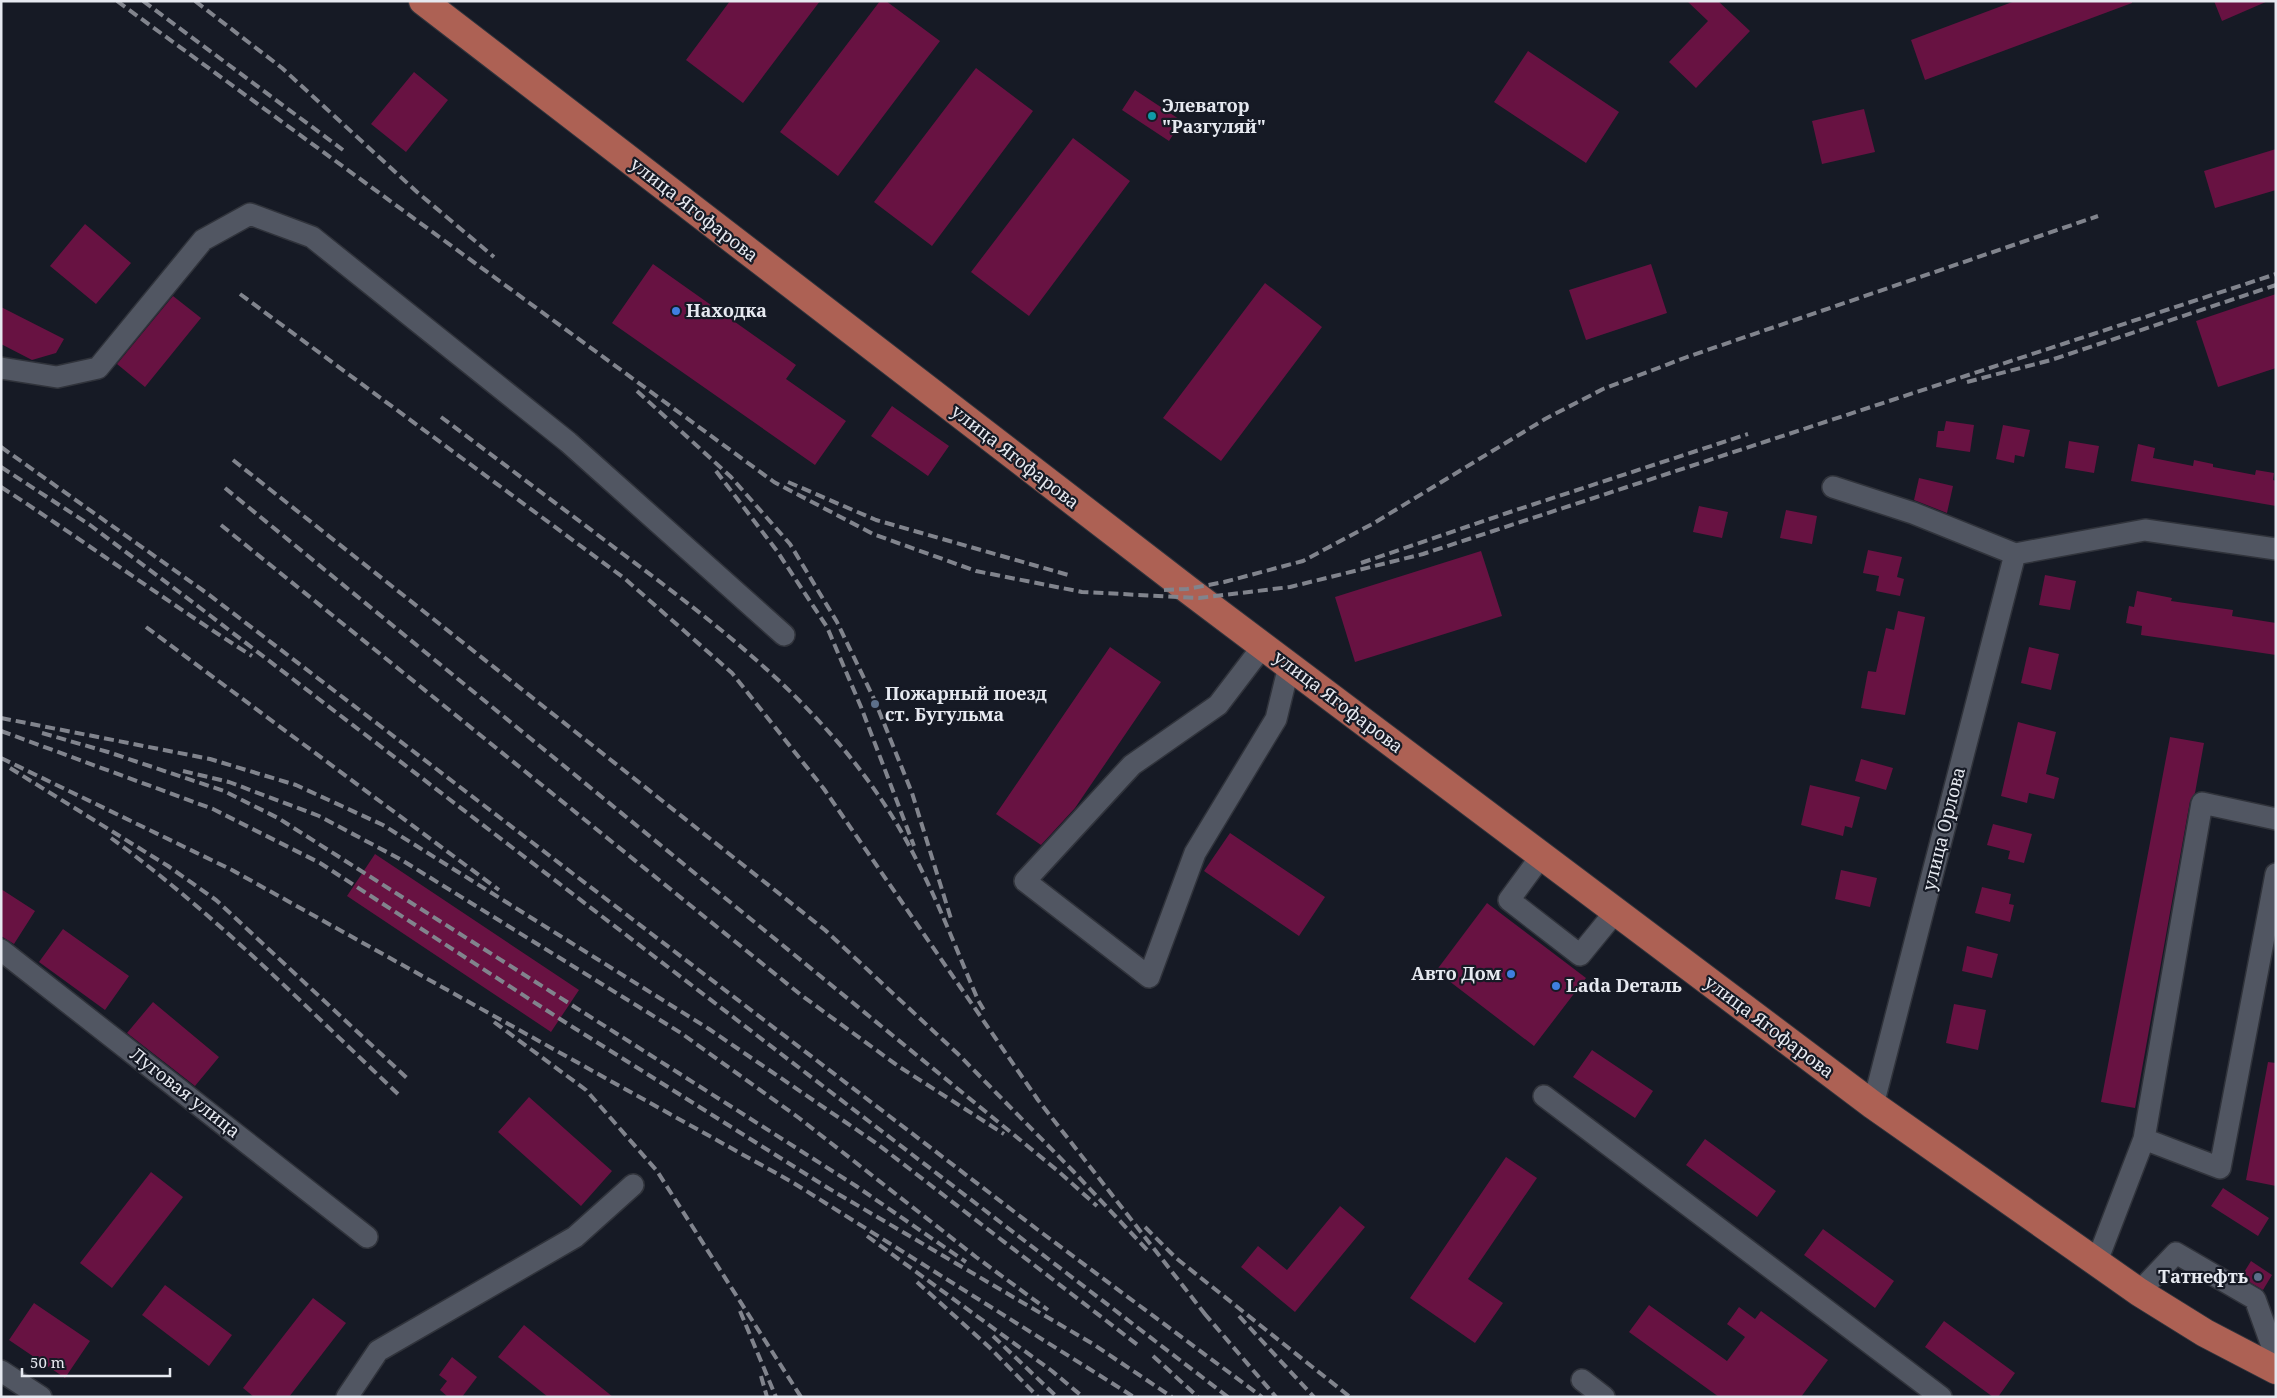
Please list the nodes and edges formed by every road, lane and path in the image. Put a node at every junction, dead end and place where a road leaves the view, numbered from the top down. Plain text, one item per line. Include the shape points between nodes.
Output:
1 (422, 1) edge
2 (1, 368) edge
3 (1834, 487) dead end
4 (2276, 549) edge
5 (2015, 554) junction
6 (784, 635) dead end
7 (1263, 646) junction
8 (1289, 666) junction
9 (2276, 819) edge
10 (1542, 856) junction
11 (2276, 874) edge
12 (1616, 911) junction
13 (1, 950) edge
14 (1544, 1096) dead end
15 (1873, 1104) junction
16 (2144, 1139) junction
17 (633, 1185) dead end
18 (367, 1237) dead end
19 (2097, 1261) junction
20 (2139, 1292) junction
21 (2276, 1357) edge
22 (2276, 1370) edge
23 (1, 1371) edge
24 (1582, 1380) dead end
25 (41, 1397) edge
26 (347, 1397) edge
27 (1604, 1397) edge
28 (1941, 1397) edge

1 - 7 main road, улица Ягофарова
2 - 6 street via 57,377 98,368 203,240 250,214 312,237 568,442
3 - 5 street via 1913,513
4 - 5 street via 2145,530
5 - 15 street, улица Орлова
7 - 8 main road, улица Ягофарова
7 - 8 street via 1218,705 1132,765 1025,881 1149,977 1195,853 1276,719
8 - 10 main road, улица Ягофарова
9 - 16 street via 2202,803
10 - 12 main road, улица Ягофарова
10 - 12 street via 1509,900 1580,955
11 - 16 street via 2220,1168
12 - 15 main road, улица Ягофарова
13 - 18 street, Луговая улица
14 - 28 street
15 - 19 main road, улица Ягофарова
16 - 19 street
17 - 26 street via 575,1237 378,1351
19 - 20 main road, улица Ягофарова
20 - 21 street via 2176,1253 2254,1299
20 - 22 main road, улица Ягофарова via 2205,1333
23 - 25 street
24 - 27 street

